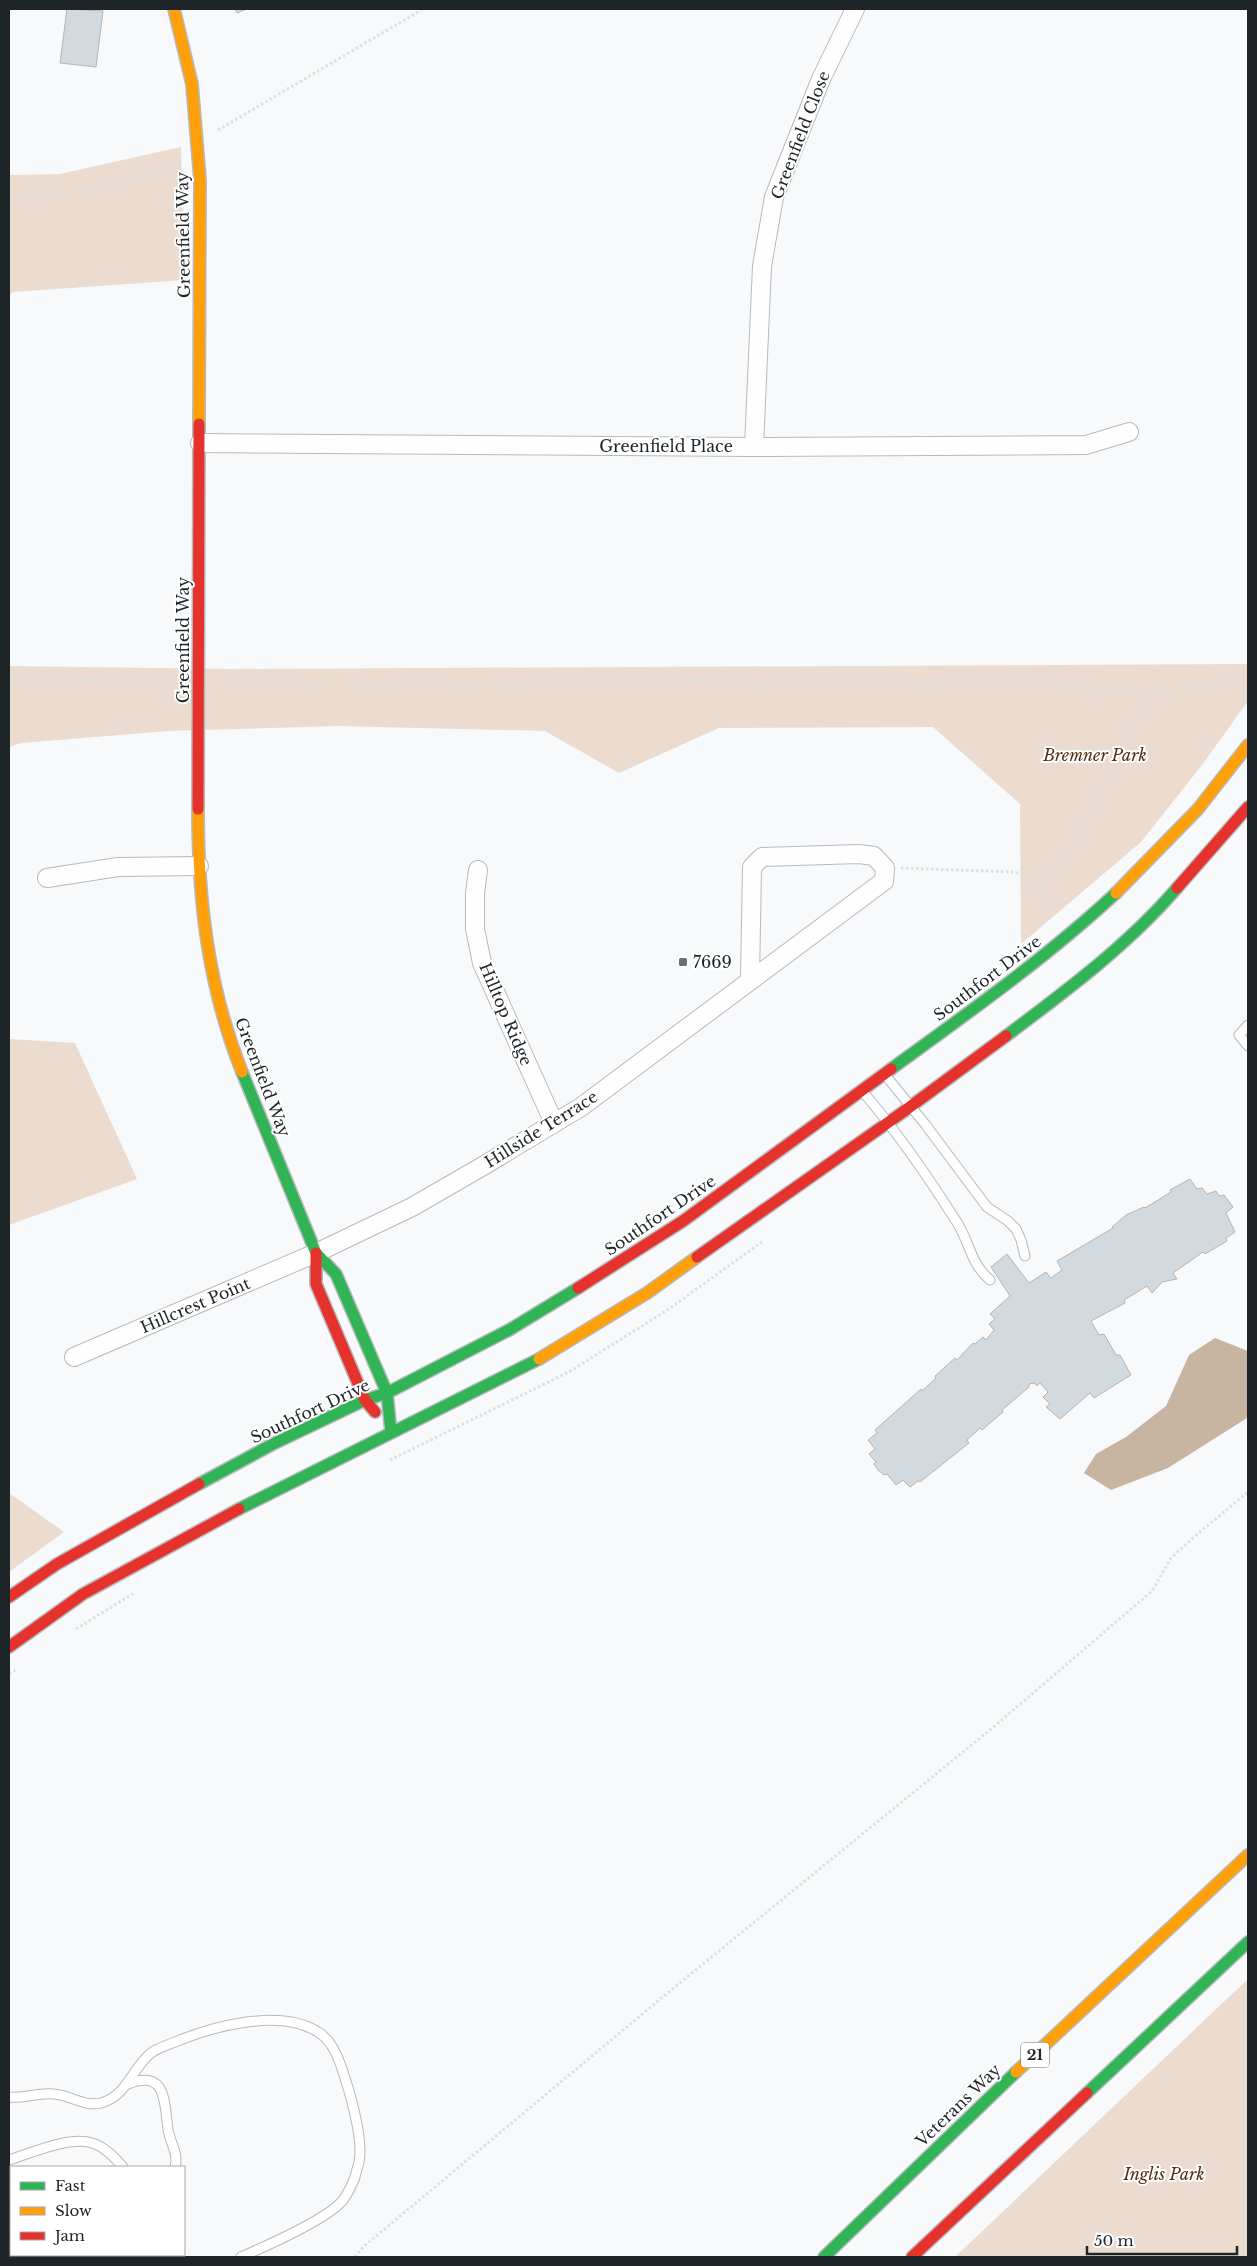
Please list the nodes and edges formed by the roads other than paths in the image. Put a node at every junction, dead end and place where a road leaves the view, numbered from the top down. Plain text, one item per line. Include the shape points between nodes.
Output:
1 (174, 9) edge
2 (855, 9) edge
3 (1129, 432) dead end
4 (200, 443) junction
5 (754, 446) junction
6 (1248, 745) edge
7 (1248, 807) edge
8 (199, 866) junction
9 (478, 870) dead end
10 (47, 878) dead end
11 (750, 979) junction
12 (1248, 1026) edge
13 (1248, 1046) edge
14 (884, 1074) junction
15 (862, 1090) junction
16 (910, 1105) junction
17 (888, 1121) junction
18 (554, 1123) junction
19 (316, 1253) junction
20 (1025, 1256) dead end
21 (990, 1280) dead end
22 (74, 1356) dead end
23 (388, 1393) junction
24 (365, 1400) junction
25 (391, 1432) junction
26 (9, 1597) edge
27 (9, 1647) edge
28 (1248, 1855) edge
29 (1248, 1942) edge
30 (128, 2084) junction
31 (9, 2097) edge
32 (9, 2160) edge
33 (122, 2166) edge
34 (175, 2166) edge
35 (241, 2257) edge
36 (824, 2257) edge
37 (912, 2257) edge

1 - 4 main road, Greenfield Way via 192,84 200,180
2 - 5 street, Greenfield Close via 821,79 774,197 762,266
3 - 5 street, Greenfield Place via 1086,445
4 - 5 street, Greenfield Place
4 - 8 main road, Greenfield Way
6 - 14 main road, Southfort Drive via 1198,809 1074,932 1018,977
7 - 16 main road via 1161,907 1098,964
8 - 10 street via 118,867
8 - 19 main road, Greenfield Way via 202,912 212,973 228,1037
9 - 18 street, Hilltop Ridge via 475,929 482,963
11 - 11 street, Hillside Terrace via 752,867 762,857 859,854 874,856 885,868 884,881
11 - 18 street, Hillside Terrace
12 - 13 lane via 1239,1035
14 - 15 main road, Southfort Drive
14 - 16 lane
15 - 17 lane
15 - 23 main road, Southfort Drive via 614,1266 509,1330
16 - 17 main road
16 - 20 lane via 987,1207 1016,1229
17 - 21 lane via 959,1226 981,1272
17 - 25 main road via 647,1293 539,1358
18 - 19 street, Hillside Terrace via 412,1207
19 - 22 street, Hillcrest Point
19 - 23 main road, Greenfield Way via 336,1274
19 - 24 main road, Greenfield Way via 316,1284
23 - 24 main road, Southfort Drive
23 - 25 main road, Greenfield Way
24 - 25 main road, Greenfield Way
24 - 26 main road, Southfort Drive via 273,1444 154,1508 57,1564
25 - 27 main road via 202,1527 83,1594
28 - 36 main road, Veterans Way / 21 via 975,2110
29 - 37 main road
30 - 31 lane via 101,2103 86,2104 42,2093
30 - 34 lane via 146,2079 159,2086 176,2153
30 - 35 lane via 152,2052 215,2028 273,2020 319,2032 338,2056 354,2114 360,2161 352,2186 342,2202 322,2215
32 - 33 lane via 65,2143 83,2141 101,2147

